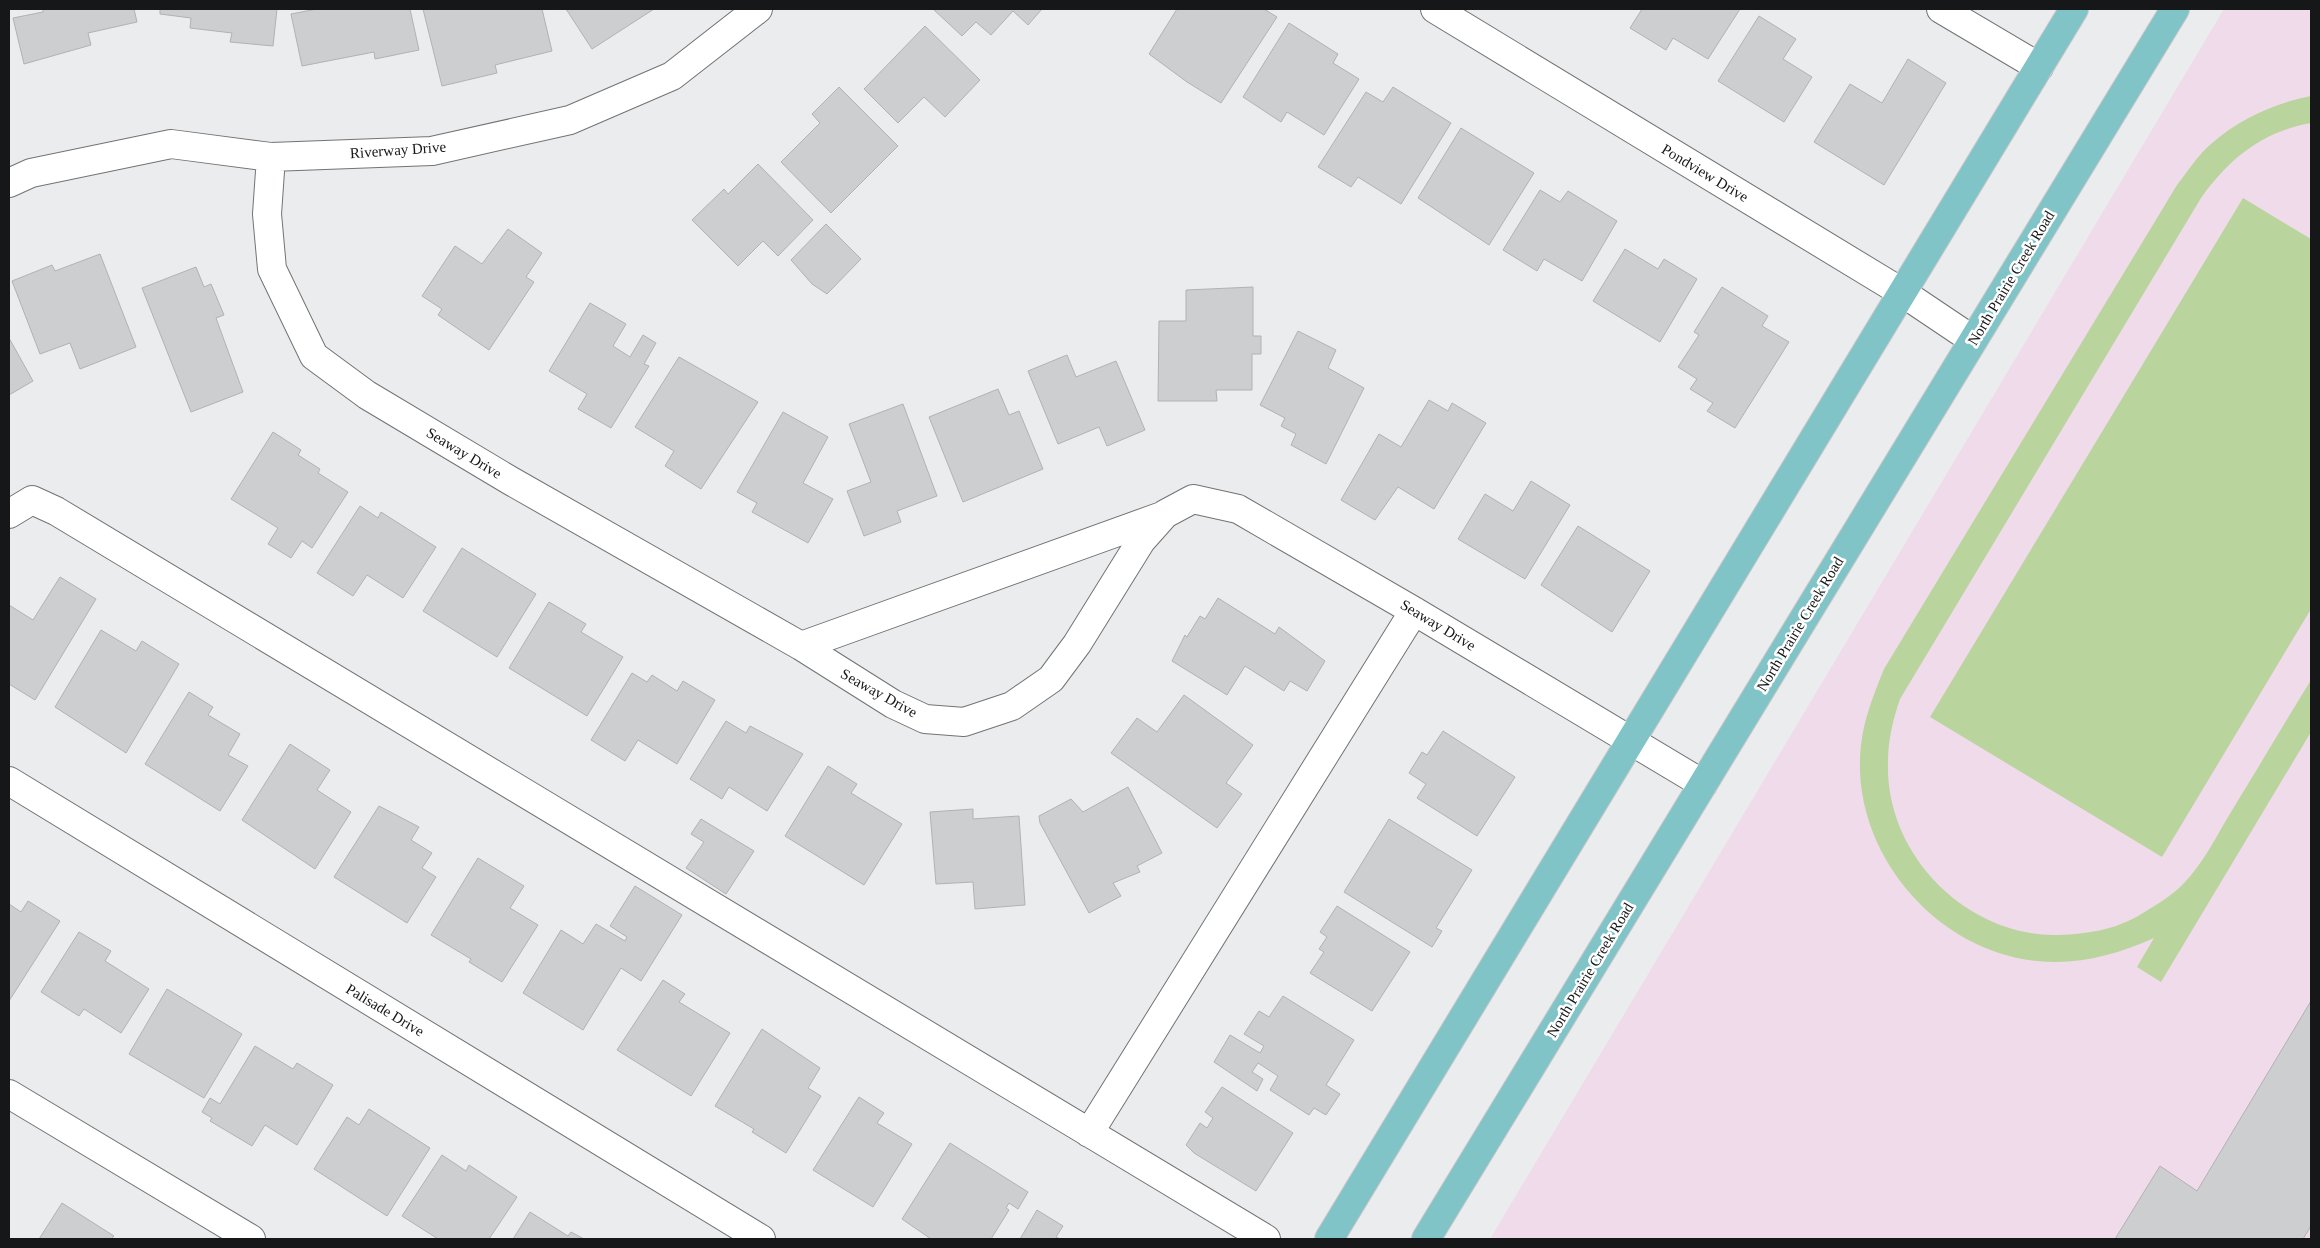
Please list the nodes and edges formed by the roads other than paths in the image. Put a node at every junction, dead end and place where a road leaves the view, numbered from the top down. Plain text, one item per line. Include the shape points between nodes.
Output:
1 (758, 9) edge
2 (1435, 9) edge
3 (1941, 9) edge
4 (2074, 9) edge
5 (2175, 9) edge
6 (2039, 67) junction
7 (271, 157) junction
8 (9, 183) edge
9 (1903, 292) junction
10 (1973, 340) junction
11 (9, 514) edge
12 (1165, 514) junction
13 (1414, 611) junction
14 (801, 646) junction
15 (1632, 740) junction
16 (9, 781) edge
17 (1703, 784) junction
18 (9, 1094) edge
19 (1089, 1133) junction
20 (251, 1239) edge
21 (761, 1239) edge
22 (1266, 1239) edge
23 (1329, 1239) edge
24 (1426, 1239) edge

1 - 7 street, Riverway Drive via 672,76 570,120 432,151
2 - 9 street, Pondview Drive
3 - 6 street
4 - 6 main road
5 - 10 main road, North Prairie Creek Road
6 - 9 main road
7 - 8 street, Riverway Drive via 171,144 31,173
7 - 14 street, Seaway Drive via 267,214 272,268 314,356 367,394 511,481
9 - 10 street, Pondview Drive
9 - 15 main road
10 - 17 main road, North Prairie Creek Road
11 - 19 street via 32,500 56,511
12 - 13 street, Seaway Drive via 1194,499 1238,509
12 - 14 street, Seaway Drive
12 - 14 street, Seaway Drive via 1141,541 1077,644 1050,679 1012,706 964,722 925,718 893,704
13 - 15 street, Seaway Drive
13 - 19 street
15 - 17 street, Seaway Drive
15 - 23 main road
16 - 21 street, Palisade Drive
17 - 24 main road, North Prairie Creek Road
18 - 20 street
19 - 22 street

